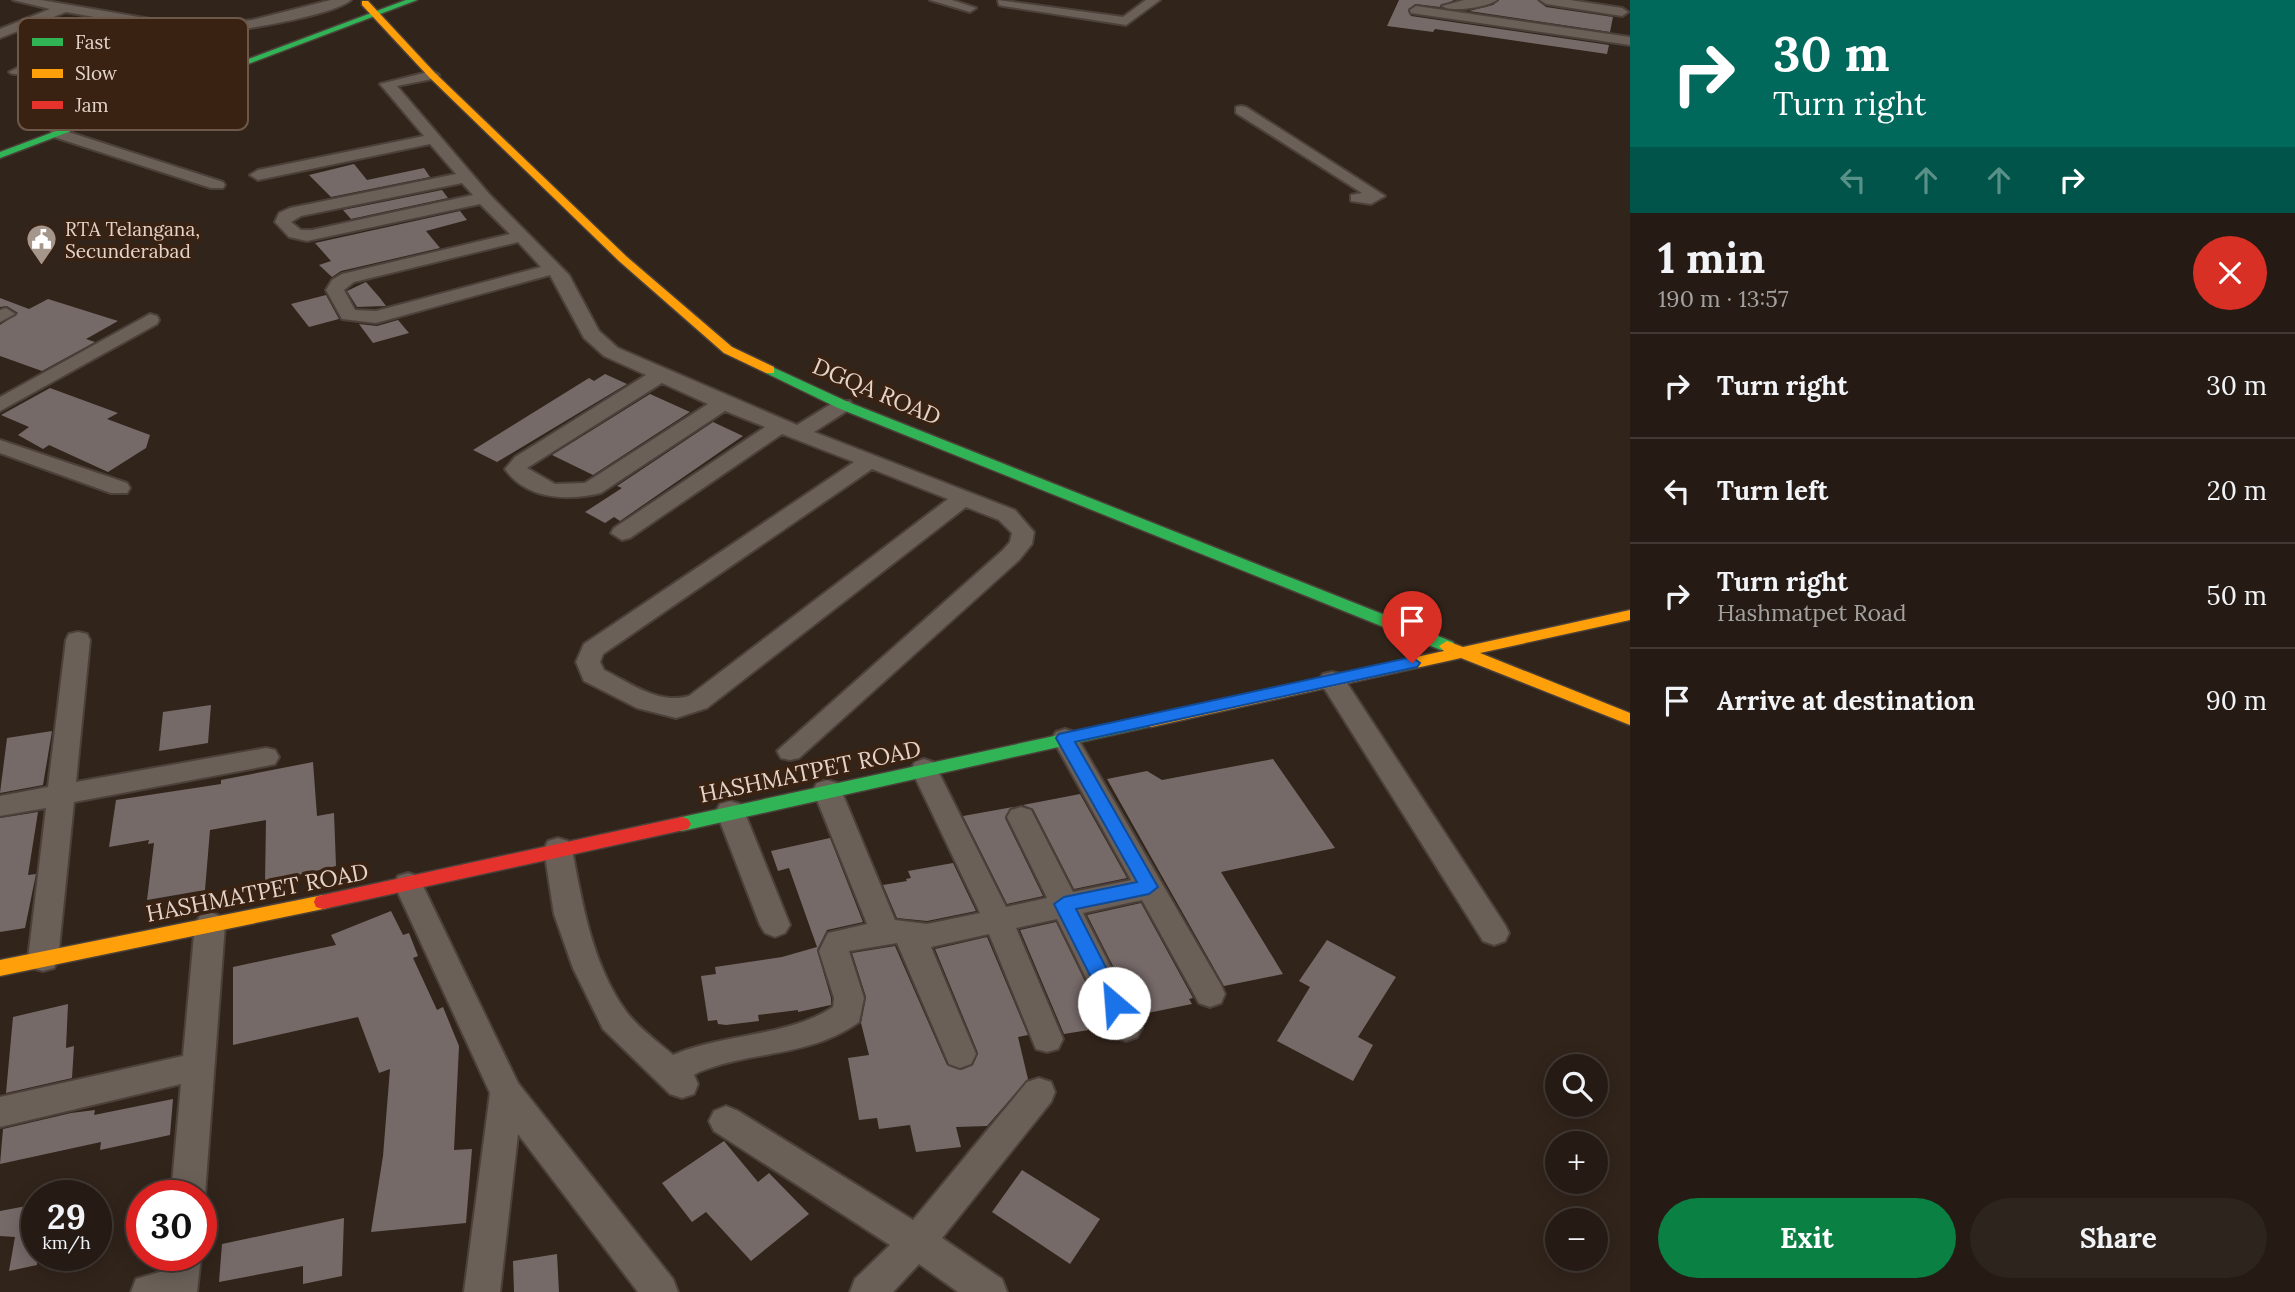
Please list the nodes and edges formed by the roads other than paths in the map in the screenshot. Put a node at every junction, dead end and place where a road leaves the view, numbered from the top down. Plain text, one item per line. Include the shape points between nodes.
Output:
1 (19, 0) edge
2 (345, 0) edge
3 (413, 0) edge
4 (936, 0) edge
5 (1154, 0) edge
6 (1492, 0) edge
7 (1546, 0) edge
8 (1003, 2) edge
9 (367, 4) edge
10 (1623, 6) edge
11 (970, 8) dead end
12 (62, 9) junction
13 (40, 18) edge
14 (117, 18) edge
15 (248, 22) edge
16 (18, 27) edge
17 (0, 34) edge
18 (1624, 40) edge
19 (248, 49) edge
20 (248, 53) edge
21 (432, 75) junction
22 (1241, 110) dead end
23 (37, 130) edge
24 (63, 130) edge
25 (56, 133) junction
26 (433, 139) junction
27 (0, 144) edge
28 (0, 155) edge
29 (258, 175) dead end
30 (466, 177) junction
31 (217, 186) dead end
32 (484, 198) junction
33 (1357, 198) dead end
34 (522, 236) junction
35 (553, 269) junction
36 (150, 320) dead end
37 (659, 376) junction
38 (723, 402) junction
39 (0, 405) edge
40 (843, 405) junction
41 (791, 428) junction
42 (0, 446) edge
43 (870, 461) junction
44 (119, 488) dead end
45 (965, 497) junction
46 (622, 533) dead end
47 (1630, 615) edge
48 (78, 640) dead end
49 (1465, 651) junction
50 (1332, 680) junction
51 (1630, 719) edge
52 (1065, 738) junction
53 (790, 751) dead end
54 (266, 757) dead end
55 (924, 769) junction
56 (827, 790) junction
57 (61, 795) junction
58 (0, 806) edge
59 (730, 811) junction
60 (1021, 817) dead end
61 (558, 849) junction
62 (408, 884) junction
63 (1149, 887) junction
64 (1064, 904) junction
65 (997, 918) junction
66 (210, 924) junction
67 (775, 925) dead end
68 (1494, 933) dead end
69 (898, 934) junction
70 (43, 959) junction
71 (0, 968) edge
72 (1210, 994) dead end
73 (1126, 1028) dead end
74 (1047, 1039) dead end
75 (960, 1054) dead end
76 (200, 1066) junction
77 (1039, 1092) dead end
78 (506, 1093) junction
79 (0, 1112) edge
80 (726, 1121) dead end
81 (189, 1180) edge
82 (917, 1242) junction
83 (482, 1292) edge
84 (660, 1292) edge
85 (868, 1292) edge
86 (989, 1292) edge

1 - 12 street
2 - 15 street
3 - 9 main road
4 - 11 street
5 - 8 street via 1126,21
6 - 18 street via 1416,10
7 - 10 street
9 - 19 main road
9 - 20 main road
9 - 21 main road, DGQA ROAD
10 - 18 street
12 - 13 street
12 - 14 street
16 - 17 street
21 - 26 street via 387,85
21 - 40 main road, DGQA ROAD via 624,259 728,350
22 - 33 street via 1377,196
23 - 27 main road
24 - 25 main road
25 - 28 main road
25 - 31 street
26 - 29 street
26 - 30 street
30 - 32 street
30 - 32 street via 296,212 283,222 291,233 312,235
32 - 34 street
34 - 35 street
34 - 35 street via 348,278 335,290 349,315 376,317
35 - 37 street via 569,287 584,322 603,346
36 - 39 street
37 - 38 street
37 - 38 street via 516,469 557,491 575,495 593,488
38 - 41 street
40 - 41 street
40 - 49 main road, DGQA ROAD
41 - 43 street
41 - 46 street
42 - 44 street
43 - 45 street
43 - 45 street via 593,650 588,662 593,676 646,702 676,709 698,702
45 - 53 street via 1016,522 1023,532 1021,544
47 - 49 main road, HASHMATPET ROAD
48 - 57 street
49 - 50 main road, HASHMATPET ROAD
49 - 51 main road, DGQA ROAD
50 - 52 main road, HASHMATPET ROAD
50 - 68 street
52 - 55 main road, HASHMATPET ROAD
52 - 63 street
54 - 57 street
55 - 56 main road, HASHMATPET ROAD
55 - 65 street
56 - 59 main road, HASHMATPET ROAD
56 - 69 street
57 - 58 street
57 - 70 street
59 - 61 main road, HASHMATPET ROAD
59 - 67 street
60 - 64 street
61 - 62 main road, HASHMATPET ROAD
61 - 69 street via 569,914 614,1020 675,1078 706,1055 835,1024 848,1013 849,998 835,945
62 - 66 main road, HASHMATPET ROAD
62 - 78 street
63 - 64 street
63 - 72 street
64 - 65 street
64 - 73 street
65 - 69 street via 927,936
65 - 74 street
66 - 70 main road, HASHMATPET ROAD
66 - 76 street
69 - 75 street
70 - 71 main road, HASHMATPET ROAD
76 - 79 street
76 - 81 street
77 - 82 street
78 - 83 street
78 - 84 street
80 - 82 street
82 - 85 street
82 - 86 street

